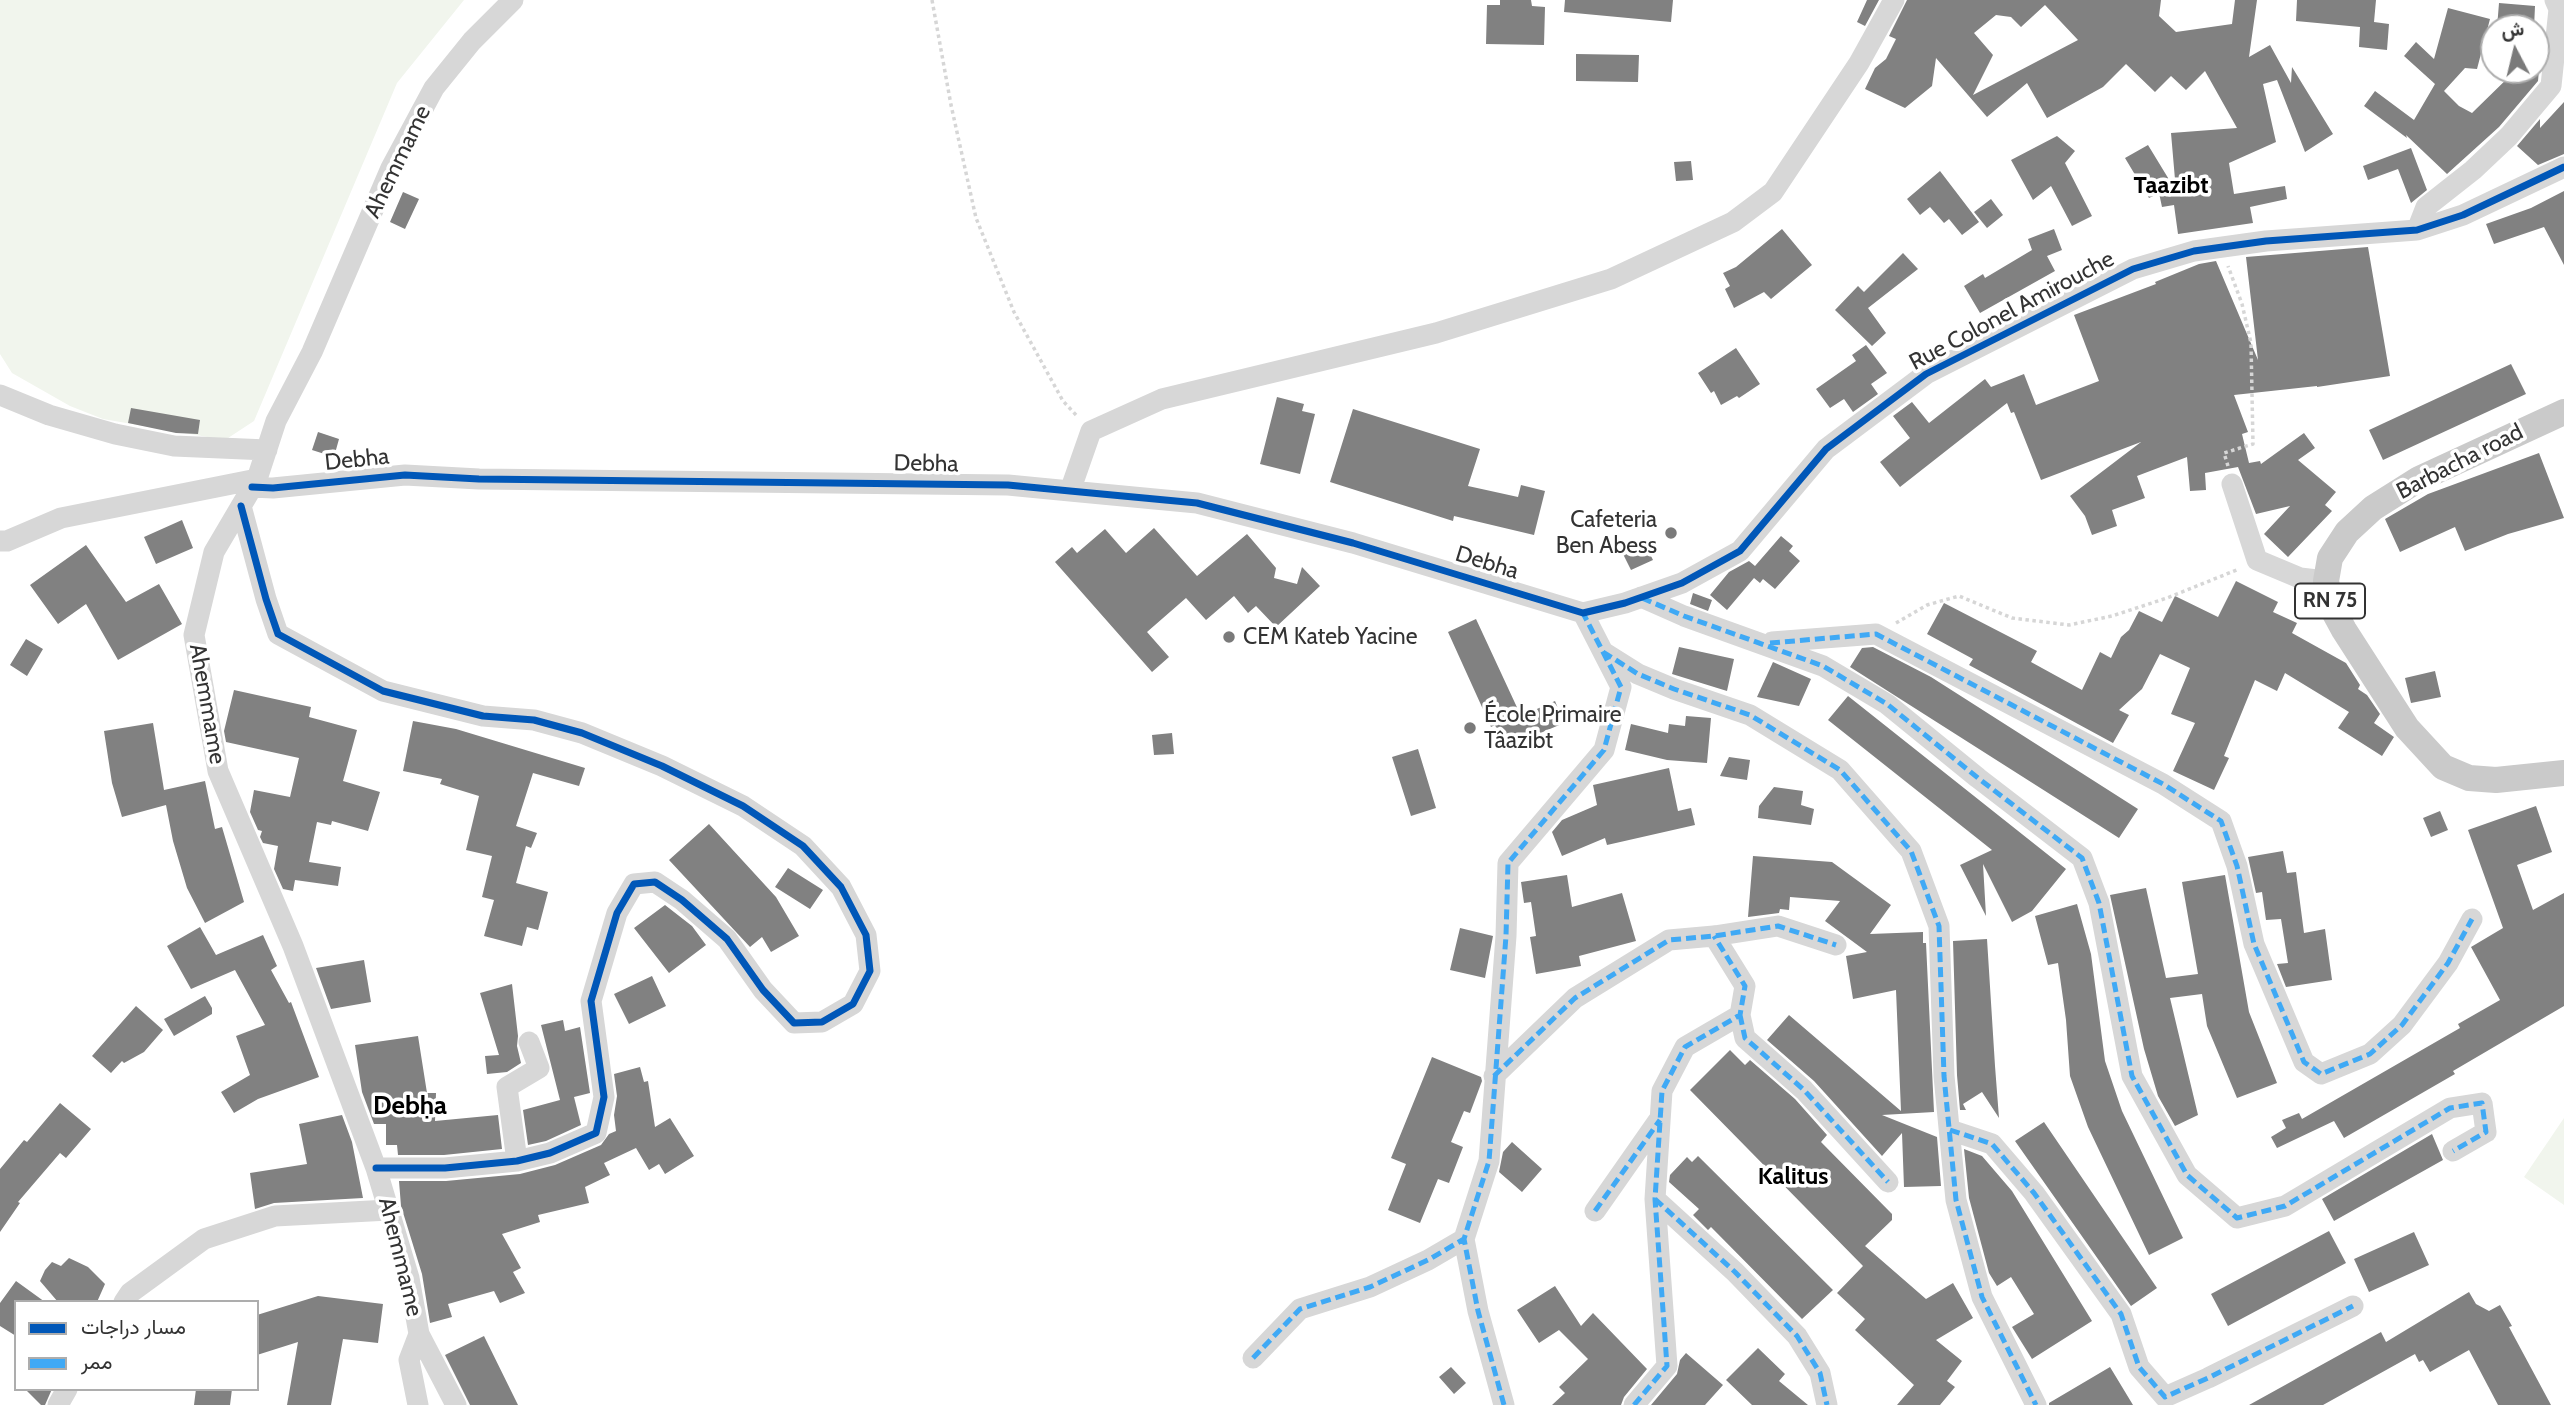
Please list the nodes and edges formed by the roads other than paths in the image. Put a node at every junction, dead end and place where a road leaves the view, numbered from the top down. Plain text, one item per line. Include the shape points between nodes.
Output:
1 (513, 0) edge
2 (1894, 0) edge
3 (2555, 0) edge
4 (2564, 167) edge
5 (2417, 230) junction
6 (0, 395) edge
7 (2564, 412) edge
8 (267, 450) junction
9 (255, 483) junction
10 (2232, 484) road end
11 (1070, 491) junction
12 (241, 506) junction
13 (0, 541) edge
14 (2326, 581) junction
15 (1641, 597) junction
16 (1583, 613) junction
17 (1763, 643) junction
18 (1603, 652) junction
19 (2564, 773) edge
20 (2473, 919) dead end
21 (1714, 936) junction
22 (1836, 945) dead end
23 (1741, 1015) junction
24 (529, 1042) dead end
25 (1494, 1076) junction
26 (1660, 1120) junction
27 (1950, 1130) junction
28 (2453, 1151) dead end
29 (517, 1161) junction
30 (376, 1168) junction
31 (1888, 1182) dead end
32 (1654, 1199) junction
33 (389, 1210) junction
34 (1595, 1211) dead end
35 (1464, 1239) junction
36 (125, 1300) edge
37 (2353, 1306) dead end
38 (419, 1334) junction
39 (1253, 1358) dead end
40 (418, 1405) edge
41 (456, 1405) edge
42 (1504, 1405) edge
43 (1634, 1405) edge
44 (1827, 1405) edge
45 (2036, 1405) edge

1 - 8 street, Ahemmame via 434,88 391,168
2 - 11 street via 1859,63 1773,191 1733,222 1611,279 1436,333 1162,399 1091,431
3 - 5 street via 2559,9 2551,86 2509,136 2426,207
4 - 5 street, Rue Colonel Amirouche via 2463,215
5 - 15 street, Rue Colonel Amirouche via 2222,247 2133,269 1926,374 1826,449 1740,551 1682,583
6 - 8 street via 115,434 174,446
7 - 14 main road, Barbacha road / RN 75 via 2419,478 2372,508 2335,549
8 - 9 street, Ahemmame
9 - 11 street, Debha via 273,488 405,475 994,485
9 - 12 street, Ahemmame
9 - 13 street, Debha via 61,518
10 - 14 street via 2257,560 2300,578
11 - 16 street, Debha via 1197,503 1353,543
12 - 29 street via 278,634 383,691 483,716 534,720 582,733 743,806 803,846 841,887 866,935 870,971 852,1004 822,1022 793,1023 718,931 655,882 634,884 617,913 591,1001 604,1097 596,1133
12 - 30 street, Ahemmame via 214,552 194,635 218,771 293,946
14 - 19 main road, RN 75 via 2331,606 2344,630 2407,728 2443,767 2469,778 2496,780
15 - 16 street, Rue Colonel Amirouche
15 - 17 street
16 - 18 street
17 - 20 street via 1876,634 2151,777 2221,821 2237,866 2254,944 2304,1062 2321,1074 2370,1054 2402,1025 2448,963
17 - 28 street via 1823,666 1887,704 2082,858 2099,903 2132,1076 2187,1175 2237,1218 2285,1206 2450,1108 2482,1104 2486,1132
18 - 25 street via 1621,687 1604,750 1508,863
18 - 27 street via 1638,674 1750,715 1840,770 1911,850 1938,926
21 - 22 street via 1778,926
21 - 23 street via 1745,986
21 - 25 street via 1669,940 1575,998
23 - 26 street via 1685,1047 1662,1091
23 - 31 street via 1745,1038 1804,1090
24 - 29 street via 539,1068 508,1087
25 - 35 street via 1489,1161
26 - 32 street
26 - 34 street
27 - 37 street via 1992,1143 2034,1193 2121,1314 2139,1367 2165,1397
27 - 45 street via 1956,1200 1982,1297
29 - 30 street
30 - 33 street, Ahemmame
32 - 43 street via 1667,1366
32 - 44 street via 1797,1336 1820,1373
33 - 36 street via 275,1216 204,1239
33 - 38 street, Ahemmame
35 - 39 street via 1370,1287 1300,1309
35 - 42 street
38 - 40 street via 409,1360
38 - 41 street, Ahemmame

